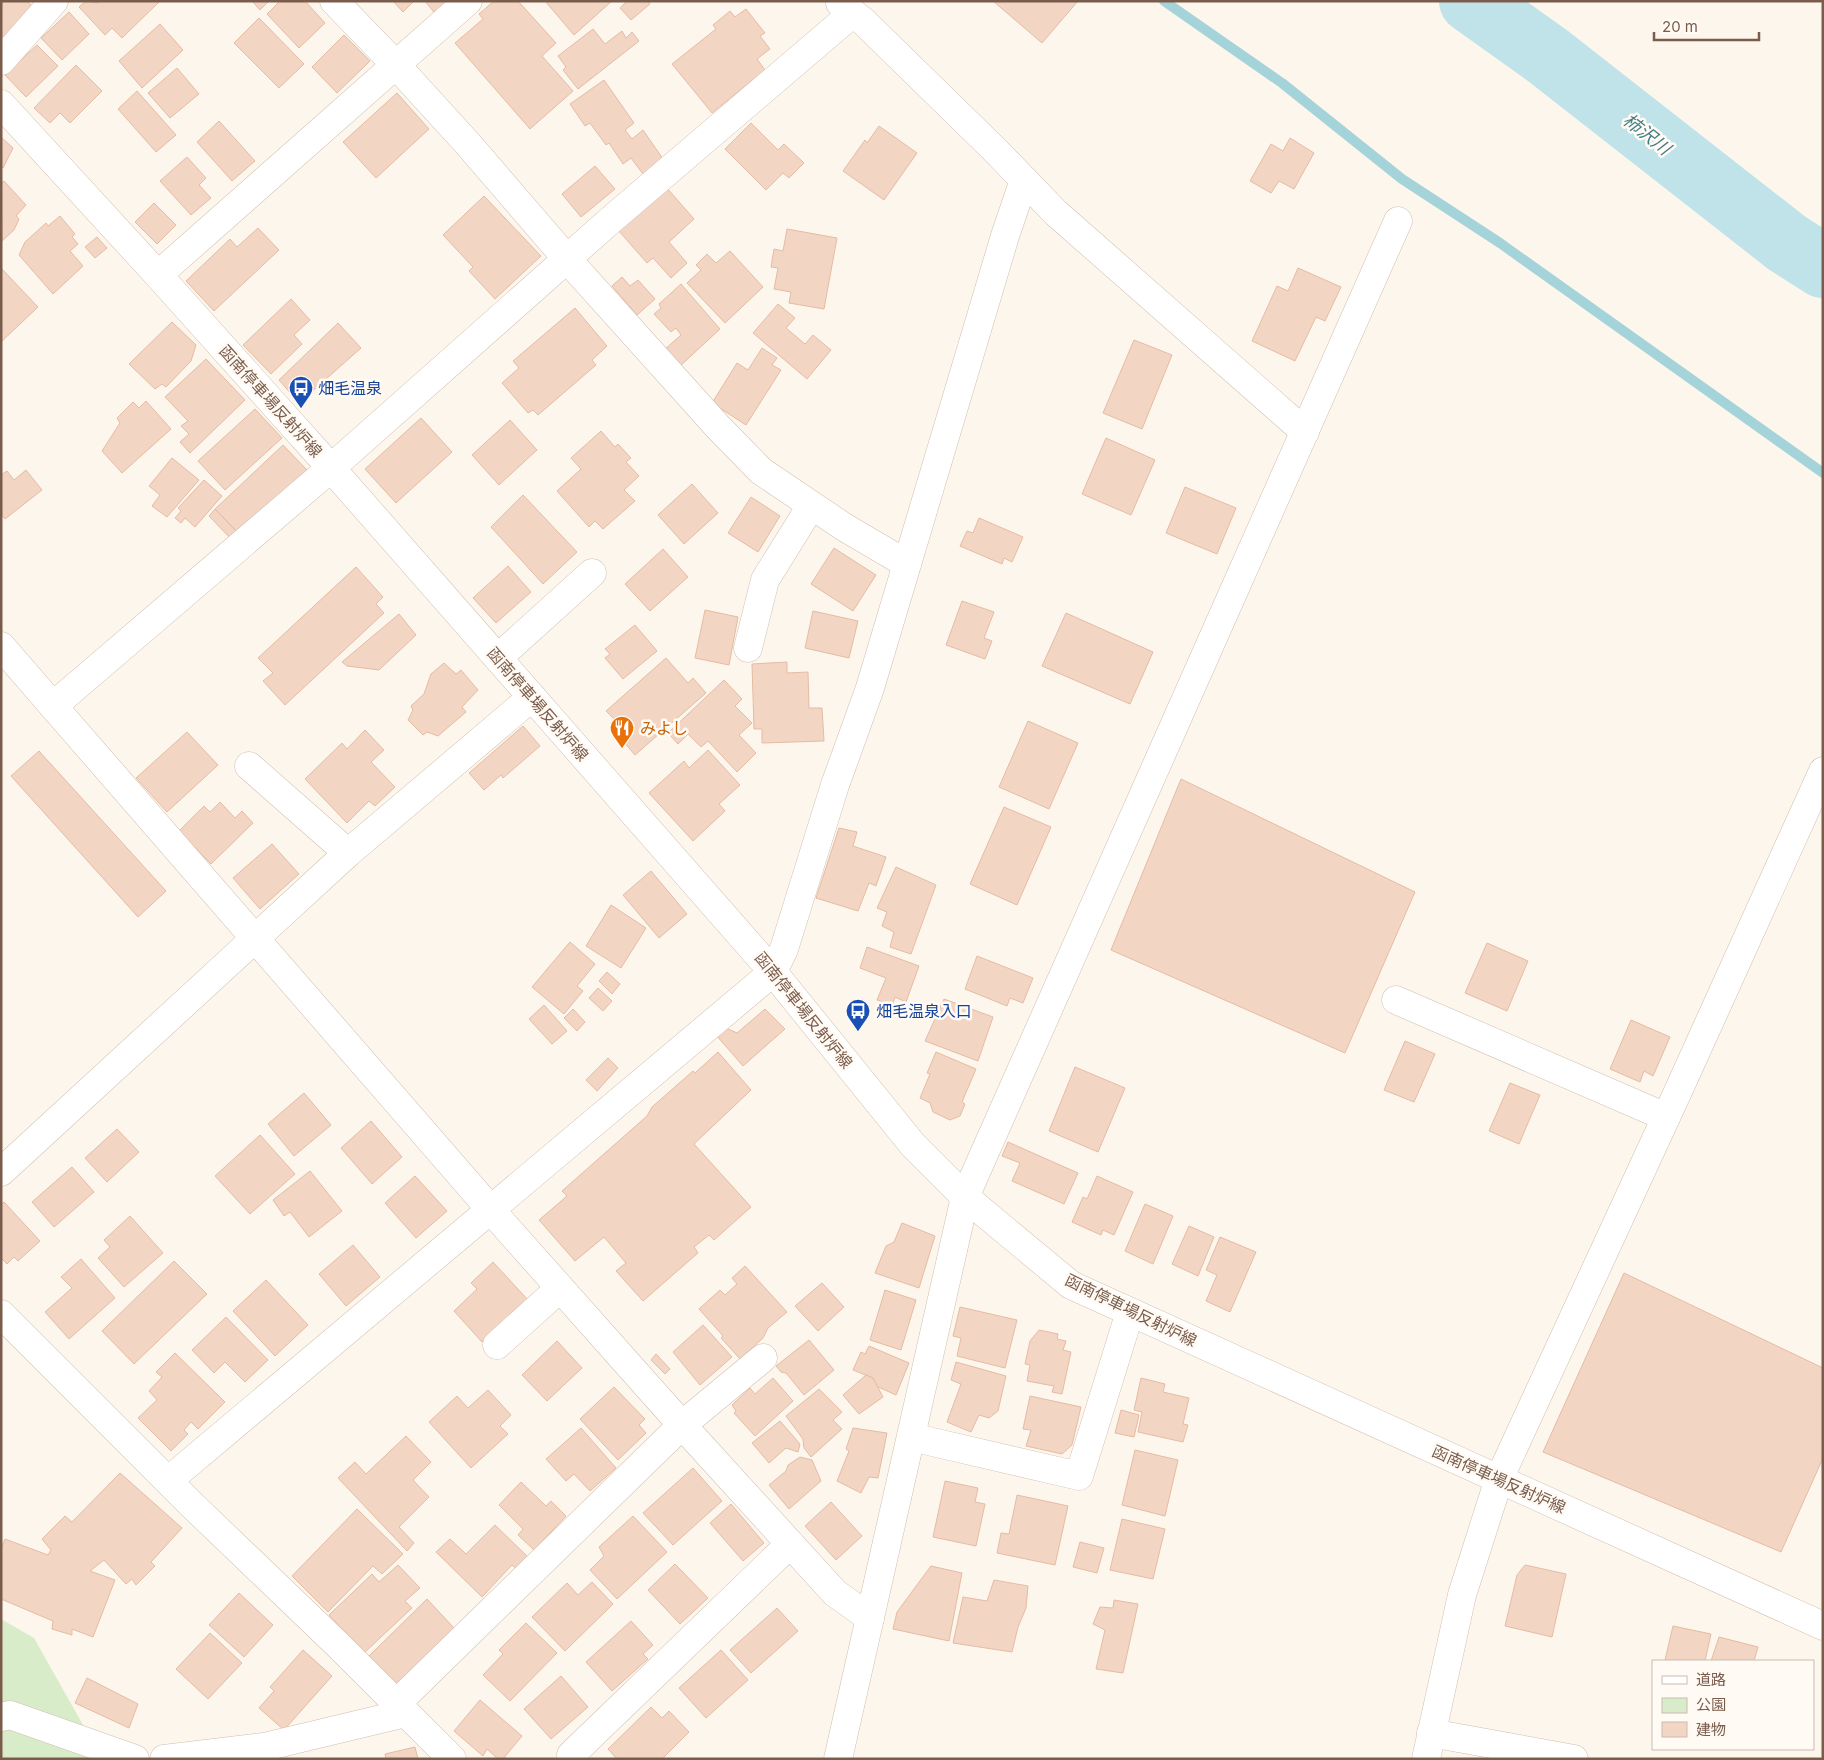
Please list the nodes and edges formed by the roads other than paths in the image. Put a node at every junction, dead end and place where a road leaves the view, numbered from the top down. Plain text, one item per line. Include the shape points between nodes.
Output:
1 (54, 1) edge
2 (334, 1) edge
3 (468, 1) edge
4 (845, 7) edge
5 (1, 61) edge
6 (396, 65) junction
7 (1, 104) edge
8 (1024, 180) junction
9 (1398, 221) dead end
10 (567, 259) junction
11 (158, 275) junction
12 (1305, 432) junction
13 (331, 468) junction
14 (811, 506) junction
15 (907, 564) junction
16 (592, 573) dead end
17 (1, 646) edge
18 (748, 648) dead end
19 (498, 658) junction
20 (532, 697) junction
21 (52, 706) junction
22 (248, 766) dead end
23 (1823, 771) edge
24 (348, 853) junction
25 (255, 939) junction
26 (773, 972) junction
27 (1396, 1000) dead end
28 (1666, 1117) junction
29 (1, 1172) edge
30 (965, 1197) junction
31 (492, 1210) junction
32 (560, 1288) junction
33 (1130, 1312) junction
34 (1, 1314) edge
35 (497, 1345) dead end
36 (763, 1358) dead end
37 (682, 1425) junction
38 (911, 1437) junction
39 (1499, 1478) junction
40 (169, 1480) junction
41 (790, 1544) junction
42 (870, 1618) junction
43 (1823, 1626) edge
44 (401, 1708) junction
45 (1, 1717) edge
46 (1429, 1746) edge
47 (571, 1755) dead end
48 (135, 1759) edge
49 (164, 1759) edge
50 (452, 1759) edge
51 (838, 1759) edge
52 (1574, 1759) edge

1 - 5 street
2 - 6 street
3 - 6 street
4 - 8 street via 885,42
4 - 10 street
6 - 10 street
6 - 11 street
7 - 11 street, 函南停車場反射炉線
8 - 12 street via 1056,213
8 - 15 street
9 - 12 street
10 - 13 street
10 - 14 street via 761,471
11 - 13 street, 函南停車場反射炉線
12 - 30 street
13 - 19 street, 函南停車場反射炉線
13 - 21 street
14 - 15 street
14 - 18 street via 765,580
15 - 26 street via 870,688 834,785 784,949
16 - 19 street
17 - 21 street
19 - 20 street, 函南停車場反射炉線
20 - 24 street
20 - 26 street, 函南停車場反射炉線
21 - 25 street
22 - 24 street
23 - 28 street
24 - 25 street
25 - 29 street
25 - 31 street
26 - 30 street, 函南停車場反射炉線 via 914,1145
26 - 31 street
27 - 28 street
28 - 39 street
30 - 33 street, 函南停車場反射炉線 via 1071,1285
30 - 38 street
31 - 32 street
31 - 40 street
32 - 35 street
32 - 37 street
33 - 38 street via 1079,1476
33 - 39 street, 函南停車場反射炉線
34 - 40 street
36 - 37 street
37 - 41 street
37 - 44 street
38 - 42 street
39 - 43 street, 函南停車場反射炉線
39 - 46 street via 1462,1595
40 - 44 street
41 - 42 street via 835,1593
41 - 47 street
42 - 51 street
44 - 49 street via 264,1747
44 - 50 street
45 - 48 street via 10,1715
46 - 52 street

